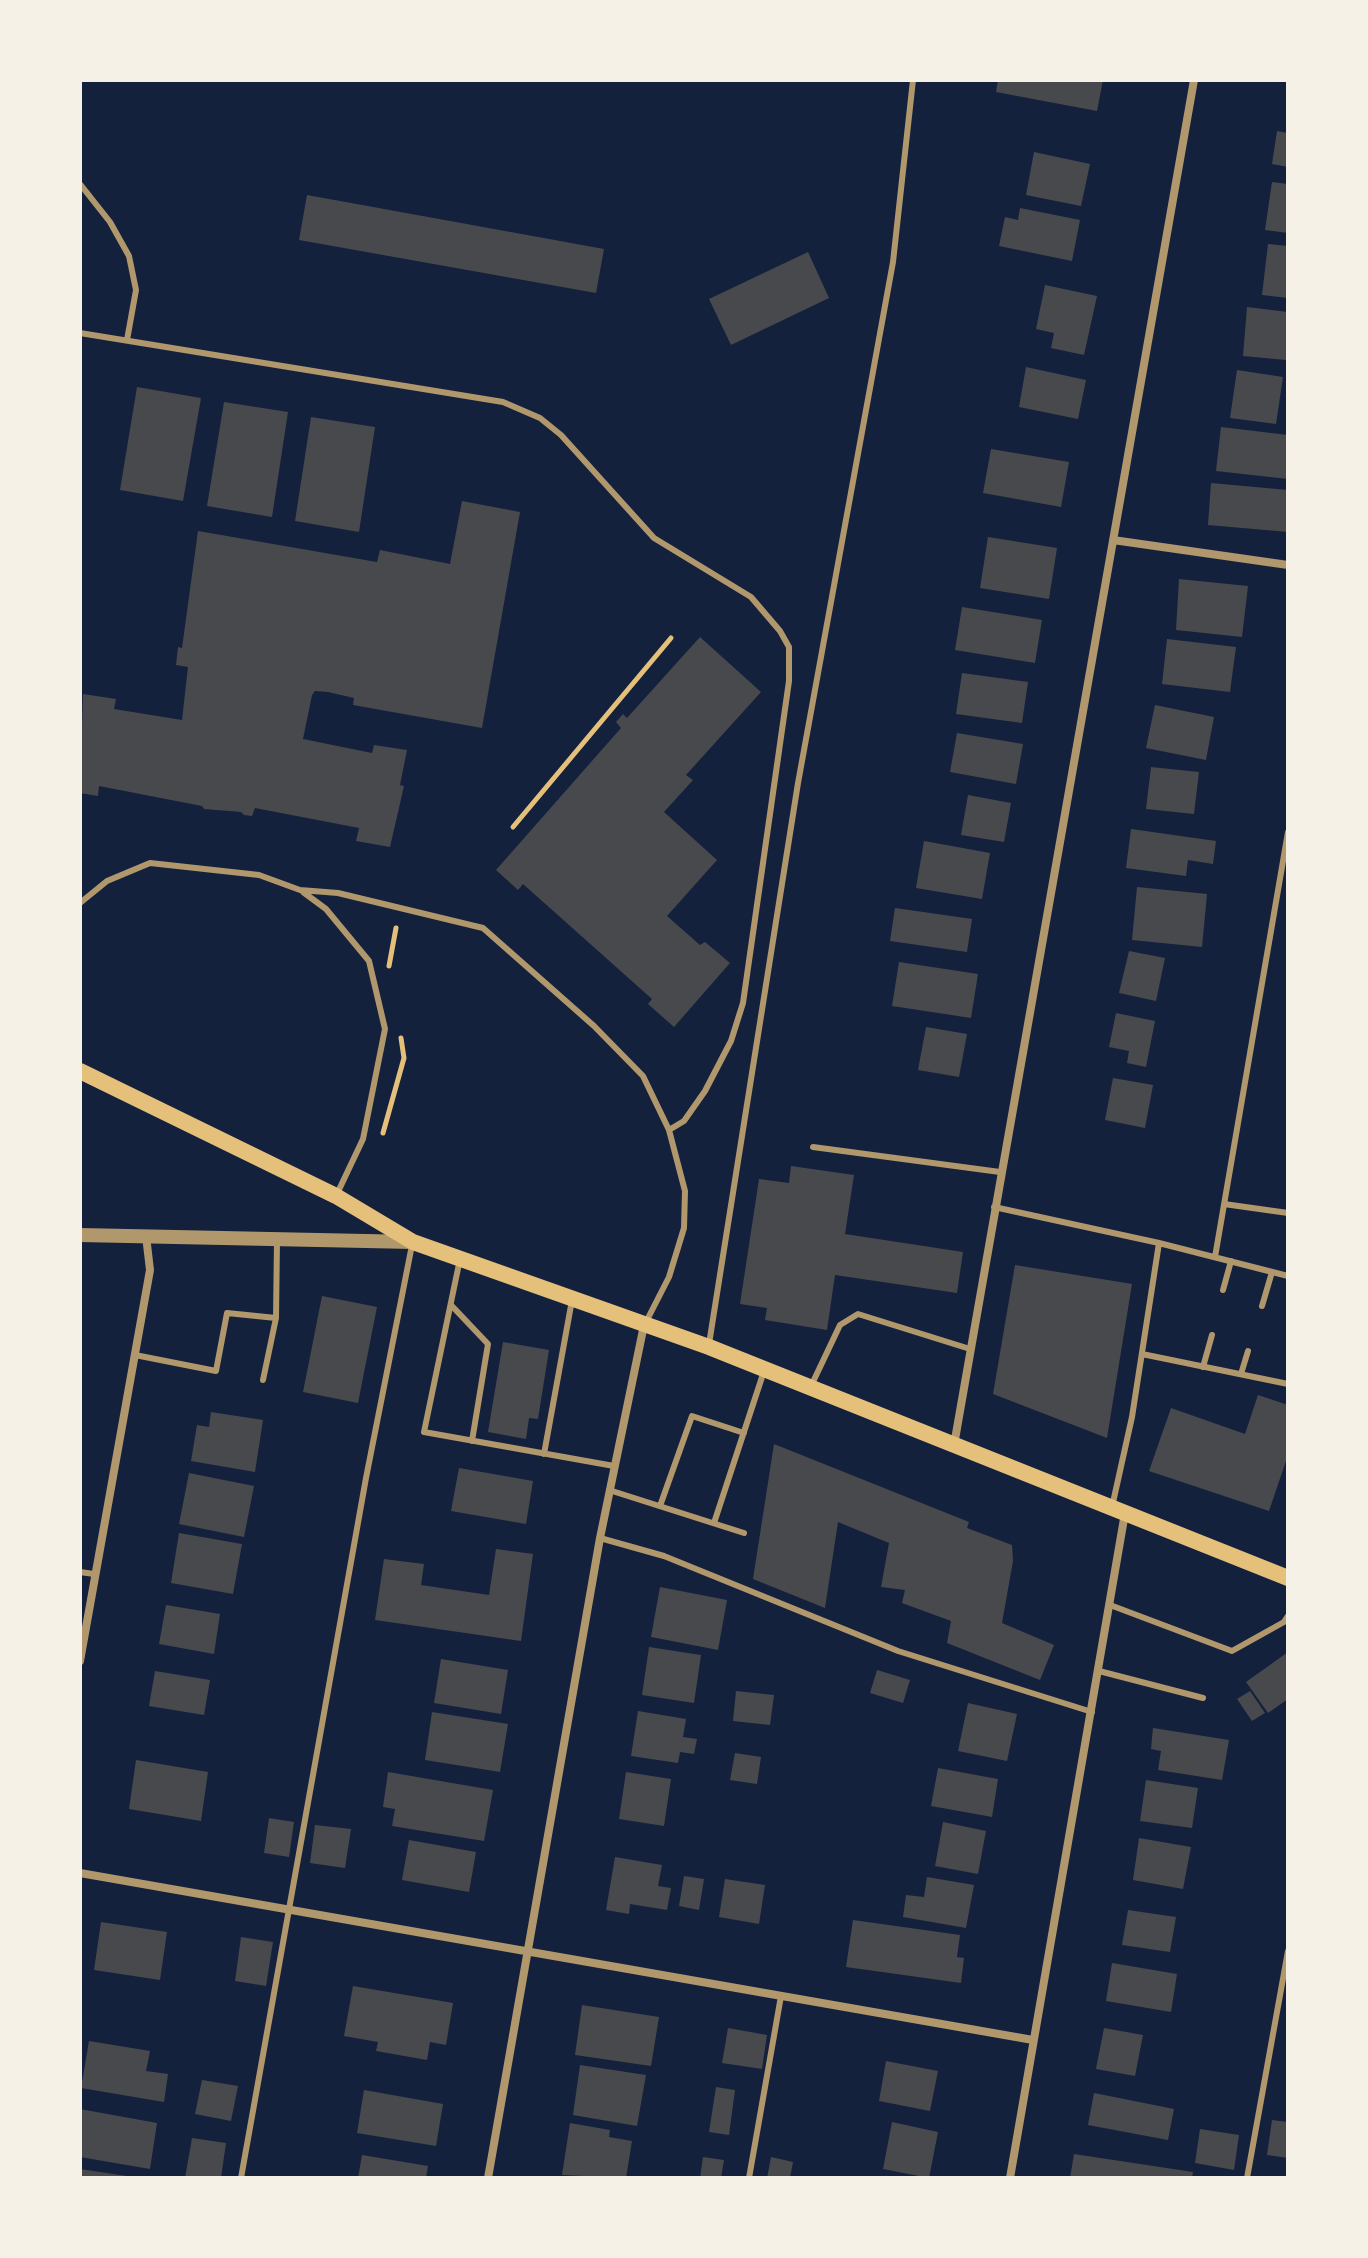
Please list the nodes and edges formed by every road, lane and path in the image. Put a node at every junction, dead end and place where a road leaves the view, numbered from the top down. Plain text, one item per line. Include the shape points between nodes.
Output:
1 (913, 80) edge
2 (1194, 80) edge
3 (80, 184) edge
4 (80, 333) edge
5 (127, 340) junction
6 (1113, 540) junction
7 (1288, 565) edge
8 (671, 638) dead end
9 (513, 827) dead end
10 (1288, 832) edge
11 (300, 890) junction
12 (80, 903) edge
13 (396, 928) dead end
14 (387, 977) dead end
15 (80, 1071) edge
16 (669, 1130) junction
17 (813, 1147) dead end
18 (1000, 1172) junction
19 (336, 1196) junction
20 (1224, 1204) junction
21 (994, 1207) junction
22 (1288, 1213) edge
23 (80, 1235) edge
24 (146, 1236) junction
25 (277, 1240) junction
26 (413, 1242) junction
27 (1159, 1243) junction
28 (1215, 1257) junction
29 (460, 1259) junction
30 (1231, 1261) junction
31 (1272, 1272) junction
32 (1288, 1276) edge
33 (1223, 1290) dead end
34 (572, 1298) junction
35 (451, 1305) junction
36 (1262, 1306) dead end
37 (276, 1318) junction
38 (644, 1325) junction
39 (1212, 1335) dead end
40 (709, 1347) junction
41 (970, 1349) junction
42 (1248, 1351) dead end
43 (1142, 1354) junction
44 (135, 1355) junction
45 (1203, 1367) junction
46 (764, 1369) junction
47 (1241, 1374) junction
48 (263, 1380) dead end
49 (1288, 1384) edge
50 (811, 1388) junction
51 (744, 1433) junction
52 (472, 1441) junction
53 (954, 1445) junction
54 (544, 1454) junction
55 (614, 1466) junction
56 (609, 1490) junction
57 (660, 1506) junction
58 (1119, 1510) junction
59 (714, 1523) junction
60 (744, 1533) dead end
61 (600, 1538) junction
62 (80, 1572) edge
63 (94, 1574) junction
64 (1288, 1578) edge
65 (1110, 1605) junction
66 (1288, 1616) edge
67 (80, 1661) edge
68 (1099, 1671) junction
69 (1203, 1698) dead end
70 (1092, 1712) junction
71 (80, 1873) edge
72 (288, 1909) junction
73 (1288, 1951) edge
74 (527, 1952) junction
75 (781, 1996) junction
76 (1033, 2040) junction
77 (241, 2178) edge
78 (488, 2178) edge
79 (749, 2178) edge
80 (1010, 2178) edge
81 (1247, 2178) edge

1 - 40 lane via 893,262 798,783
2 - 6 street
3 - 5 lane via 129,256 136,290
4 - 5 lane
5 - 16 lane via 503,402 540,418 594,469 654,538 751,597 780,631 789,647 789,681 743,1003 731,1041 705,1091 684,1121
6 - 7 street
6 - 18 street
8 - 9 path
10 - 20 lane
11 - 12 lane via 259,875 150,863 107,881
11 - 16 lane via 338,893 483,928 643,1076
11 - 19 lane via 326,909 369,961 385,1029 363,1139
13 - 14 path
15 - 19 main road
16 - 38 lane via 685,1191 684,1228 669,1277
17 - 18 lane
18 - 21 street
19 - 26 main road
20 - 22 lane
20 - 28 lane
21 - 27 lane
21 - 41 street
23 - 24 street
24 - 25 street
24 - 44 street via 150,1270
25 - 26 street
25 - 37 lane
26 - 29 main road
26 - 72 lane
27 - 28 lane
27 - 43 lane
28 - 30 lane
29 - 34 main road
29 - 35 lane
30 - 31 lane
30 - 33 lane
31 - 32 lane
31 - 36 lane
34 - 38 main road
34 - 54 lane
35 - 52 lane via 488,1344
35 - 52 lane via 424,1432
37 - 44 lane via 227,1313 216,1371
37 - 48 lane
38 - 40 main road
38 - 55 street
39 - 45 lane
40 - 46 main road
41 - 50 lane via 858,1314 840,1325
41 - 53 street
42 - 47 lane
43 - 45 lane
43 - 58 lane
44 - 63 street
45 - 47 lane
46 - 50 main road
46 - 51 lane
47 - 49 lane
50 - 53 main road
51 - 57 lane via 692,1416
51 - 59 lane
52 - 54 lane
53 - 58 main road
54 - 55 lane
55 - 56 street
56 - 57 lane
56 - 61 street
57 - 59 lane
58 - 64 main road
58 - 65 street
59 - 60 lane
61 - 70 lane via 664,1556 898,1651
61 - 74 street
62 - 63 lane
63 - 67 street
65 - 66 lane via 1232,1651
65 - 68 street
68 - 69 lane
68 - 70 street
70 - 76 street
71 - 72 street
72 - 74 street
72 - 77 lane
73 - 81 lane
74 - 75 street
74 - 78 street
75 - 76 street
75 - 79 lane
76 - 80 street

